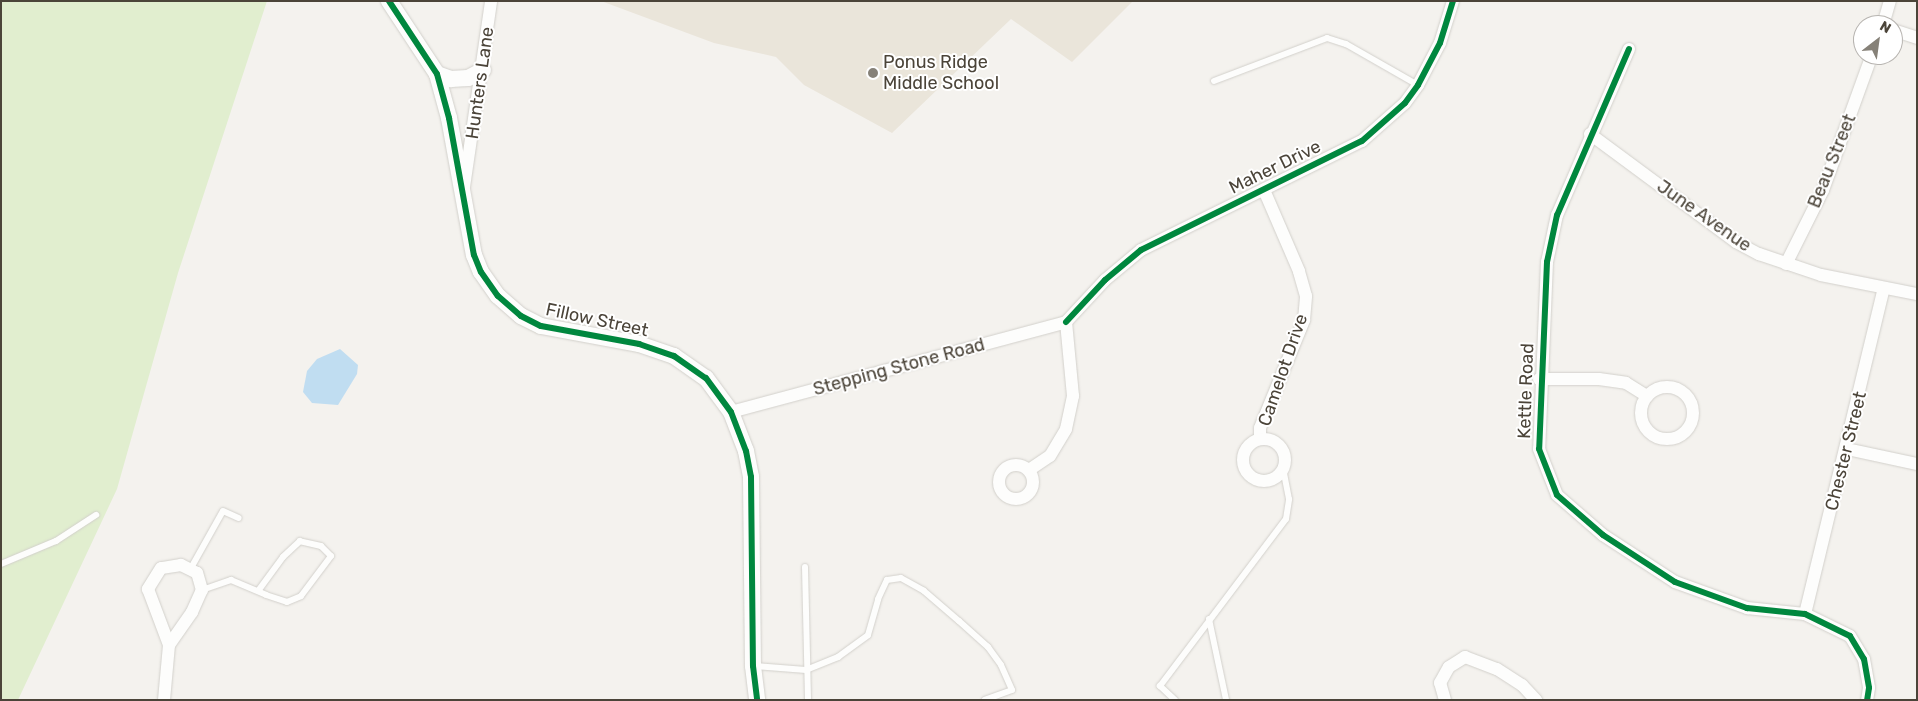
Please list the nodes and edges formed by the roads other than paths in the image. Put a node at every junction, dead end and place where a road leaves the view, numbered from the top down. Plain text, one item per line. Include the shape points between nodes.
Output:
1 (389, 1) edge
2 (492, 1) edge
3 (1453, 1) edge
4 (1890, 1) edge
5 (1886, 15) edge
6 (1903, 33) edge
7 (1917, 38) edge
8 (1629, 49) dead end
9 (1868, 65) edge
10 (483, 70) junction
11 (437, 74) junction
12 (1214, 81) dead end
13 (1418, 85) junction
14 (1590, 134) junction
15 (1264, 190) junction
16 (462, 194) junction
17 (1786, 264) junction
18 (1884, 288) junction
19 (1917, 294) edge
20 (1066, 322) junction
21 (1540, 379) junction
22 (1647, 396) junction
23 (731, 412) junction
24 (1260, 439) junction
25 (1847, 449) junction
26 (1917, 464) edge
27 (1283, 468) junction
28 (1029, 470) dead end
29 (96, 514) dead end
30 (239, 518) dead end
31 (1, 564) edge
32 (805, 567) dead end
33 (191, 568) junction
34 (202, 590) junction
35 (258, 591) junction
36 (1805, 614) junction
37 (1209, 619) junction
38 (169, 645) junction
39 (753, 666) junction
40 (806, 670) junction
41 (164, 700) edge
42 (757, 700) edge
43 (808, 700) edge
44 (985, 700) edge
45 (1175, 700) edge
46 (1226, 700) edge
47 (1446, 700) edge
48 (1536, 700) edge
49 (1867, 700) edge

1 - 11 street, Fillow Street
2 - 10 street, Hunters Lane
3 - 13 street, Maher Drive via 1440,43
4 - 5 street
6 - 7 street
8 - 14 street, Kettle Road
9 - 17 street, Beau Street via 1823,190
10 - 11 street via 468,78 451,79
10 - 16 street, Hunters Lane
11 - 16 street, Fillow Street
12 - 13 lane via 1327,38 1346,44
13 - 15 street, Maher Drive via 1405,103 1362,141
14 - 17 street, June Avenue via 1736,242
14 - 21 street, Kettle Road via 1557,214 1547,262
15 - 20 street, Maher Drive via 1141,250 1105,280
15 - 24 street, Camelot Drive via 1299,271 1306,296 1304,320 1260,428
16 - 23 street, Fillow Street via 470,239 481,272 512,309 554,330 639,344 674,356 706,378
17 - 18 street, June Avenue
18 - 19 street, June Avenue
18 - 25 street, Chester Street
20 - 23 street, Stepping Stone Road
20 - 28 street via 1073,396 1066,430 1050,456
21 - 22 street via 1600,379 1626,383
21 - 36 street, Kettle Road via 1539,449 1557,495 1603,535 1675,582 1748,608
22 - 22 street via 1662,386 1672,386 1688,396 1694,413 1688,430 1672,439 1662,439 1647,430 1640,413
23 - 39 street, Fillow Street via 746,451 751,477
24 - 27 street, Camelot Drive via 1278,443 1285,459
24 - 27 street, Camelot Drive via 1245,452 1248,472 1260,480 1267,480
25 - 26 street
25 - 36 street, Chester Street
27 - 37 lane via 1289,498 1286,519
29 - 31 lane via 56,541
30 - 33 lane via 223,511
32 - 40 lane
33 - 34 street via 201,580
33 - 38 street via 181,565 161,568 148,589
34 - 35 lane via 231,580
34 - 38 street via 192,612
35 - 35 lane via 287,602 301,596 330,556 321,546 300,541 283,557
36 - 49 street via 1850,636 1864,659 1869,688
37 - 45 lane via 1160,686
37 - 46 lane
38 - 41 street
39 - 40 lane
39 - 42 street, Fillow Street
40 - 43 lane
40 - 44 lane via 838,657 868,635 887,580 901,578 924,591 959,621 988,647 1001,665 1012,690
47 - 48 street via 1440,683 1448,667 1465,657 1497,669 1522,685

